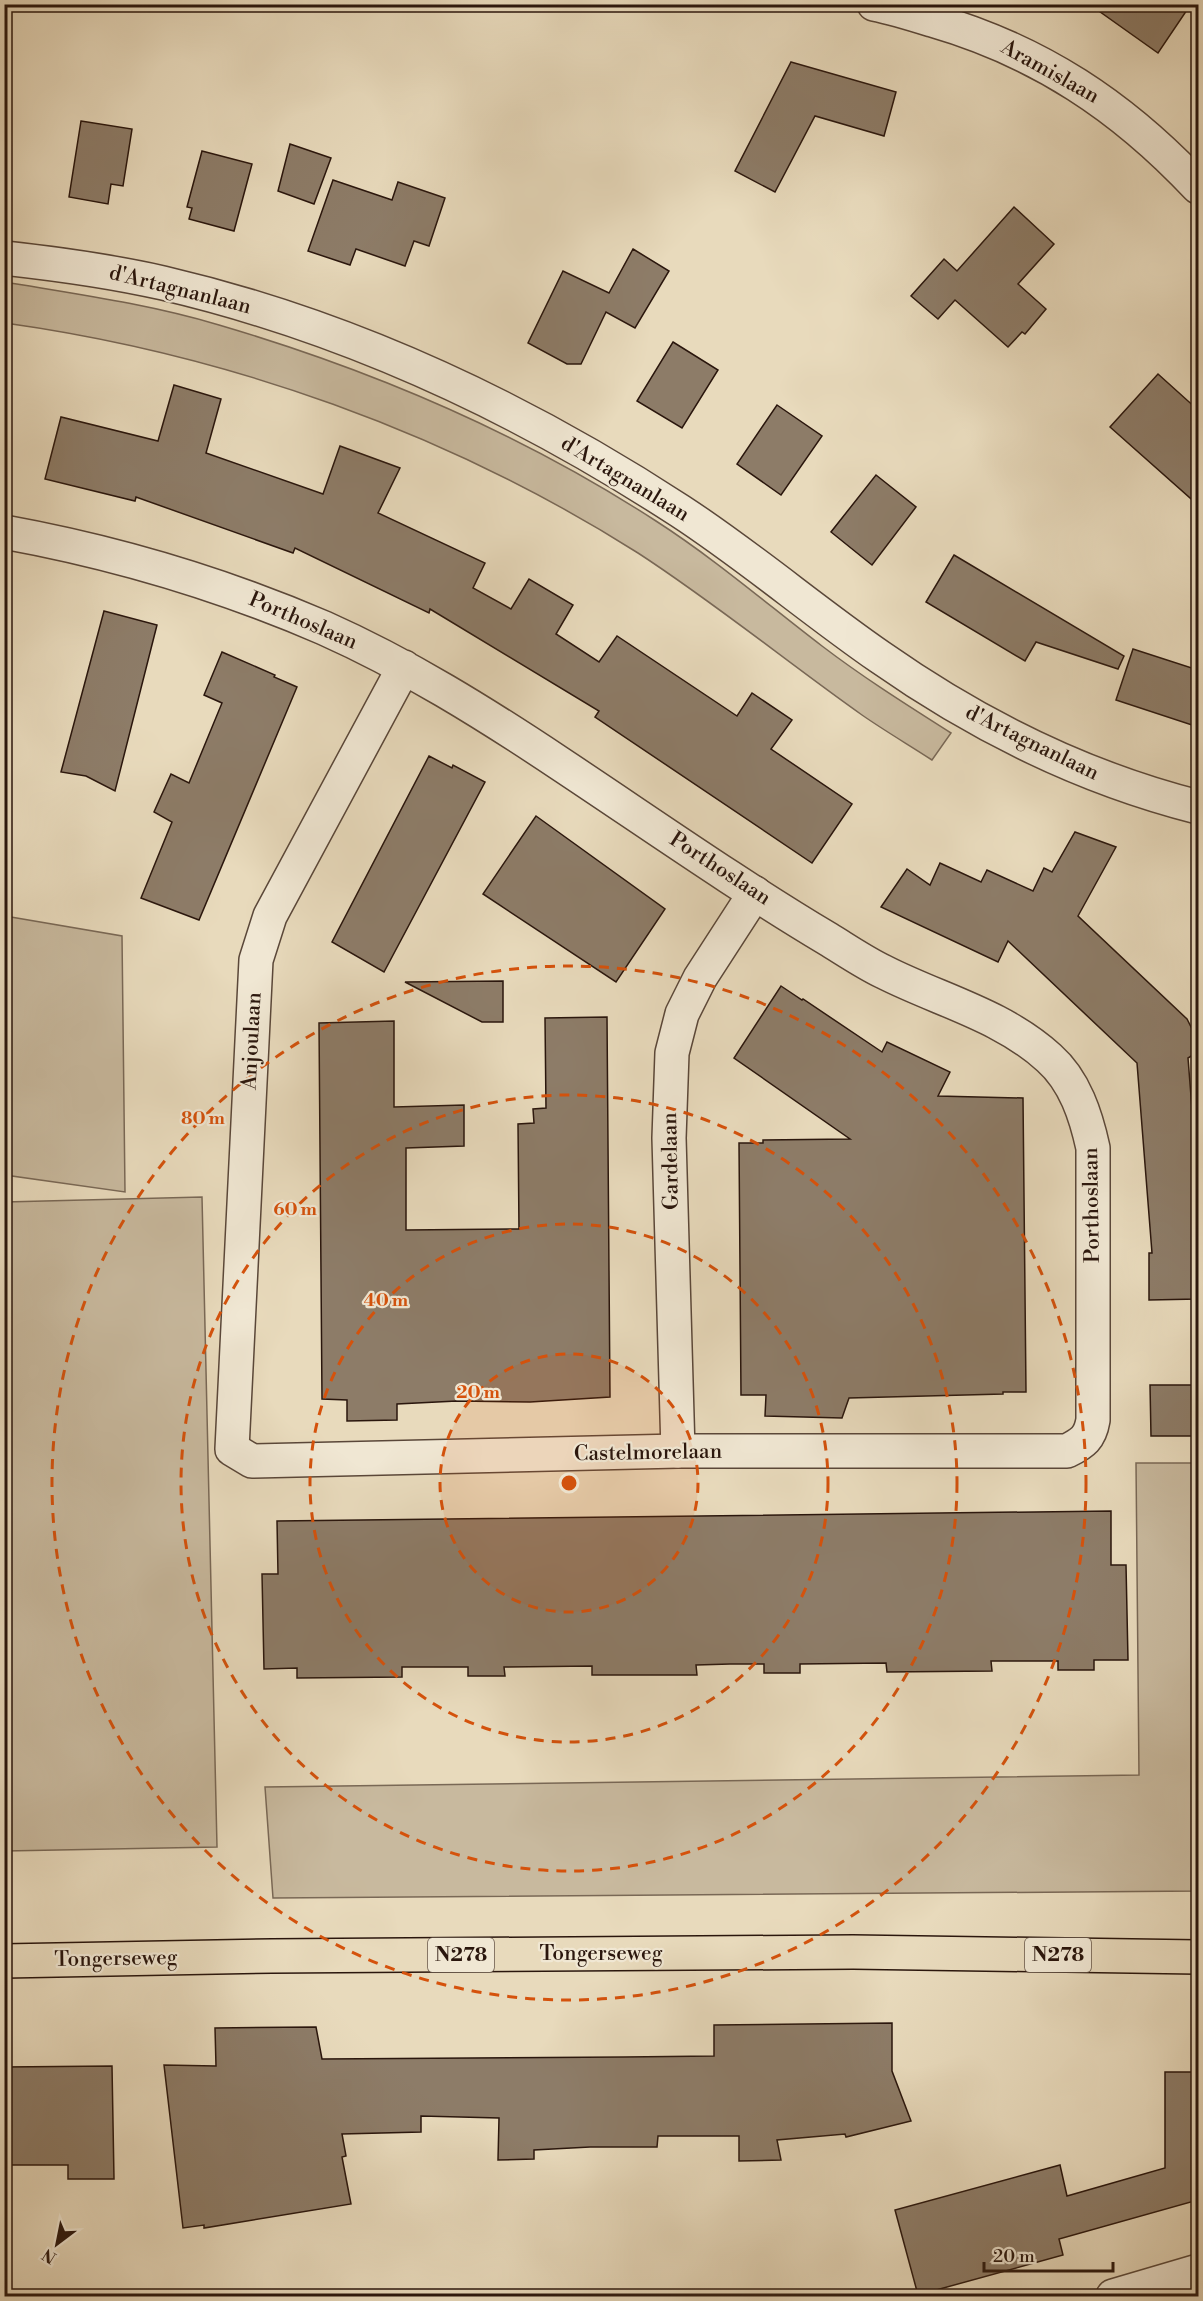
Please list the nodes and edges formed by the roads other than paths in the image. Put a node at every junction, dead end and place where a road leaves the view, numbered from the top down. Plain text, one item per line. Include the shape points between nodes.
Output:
1 (874, 4) edge
2 (1198, 187) edge
3 (4, 258) edge
4 (4, 532) edge
5 (404, 667) junction
6 (1198, 807) edge
7 (755, 893) junction
8 (232, 1449) joint
9 (678, 1451) junction
10 (1067, 1451) joint
11 (1198, 1957) edge
12 (4, 1961) edge
13 (1198, 2271) edge
14 (1113, 2296) edge

1 - 2 street, Aramislaan via 985,37 1078,84 1154,141
3 - 6 street, d'Artagnanlaan via 89,268 222,298 321,331 448,382 616,470 750,559 881,658 972,716 1091,773
4 - 5 street, Porthoslaan via 67,543 241,595 326,629
5 - 7 street, Porthoslaan via 478,709
5 - 8 street, Anjoulaan via 270,916 256,960
7 - 9 street, Gardelaan via 700,978 682,1014 672,1053 669,1138
7 - 10 street, Porthoslaan via 883,972 985,1015 1050,1059 1070,1085 1086,1116 1094,1148 1093,1420 1085,1441
8 - 9 street, Castelmorelaan via 252,1461
9 - 10 street, Castelmorelaan
11 - 12 main road, Tongerseweg / N278 via 853,1952
13 - 14 street

